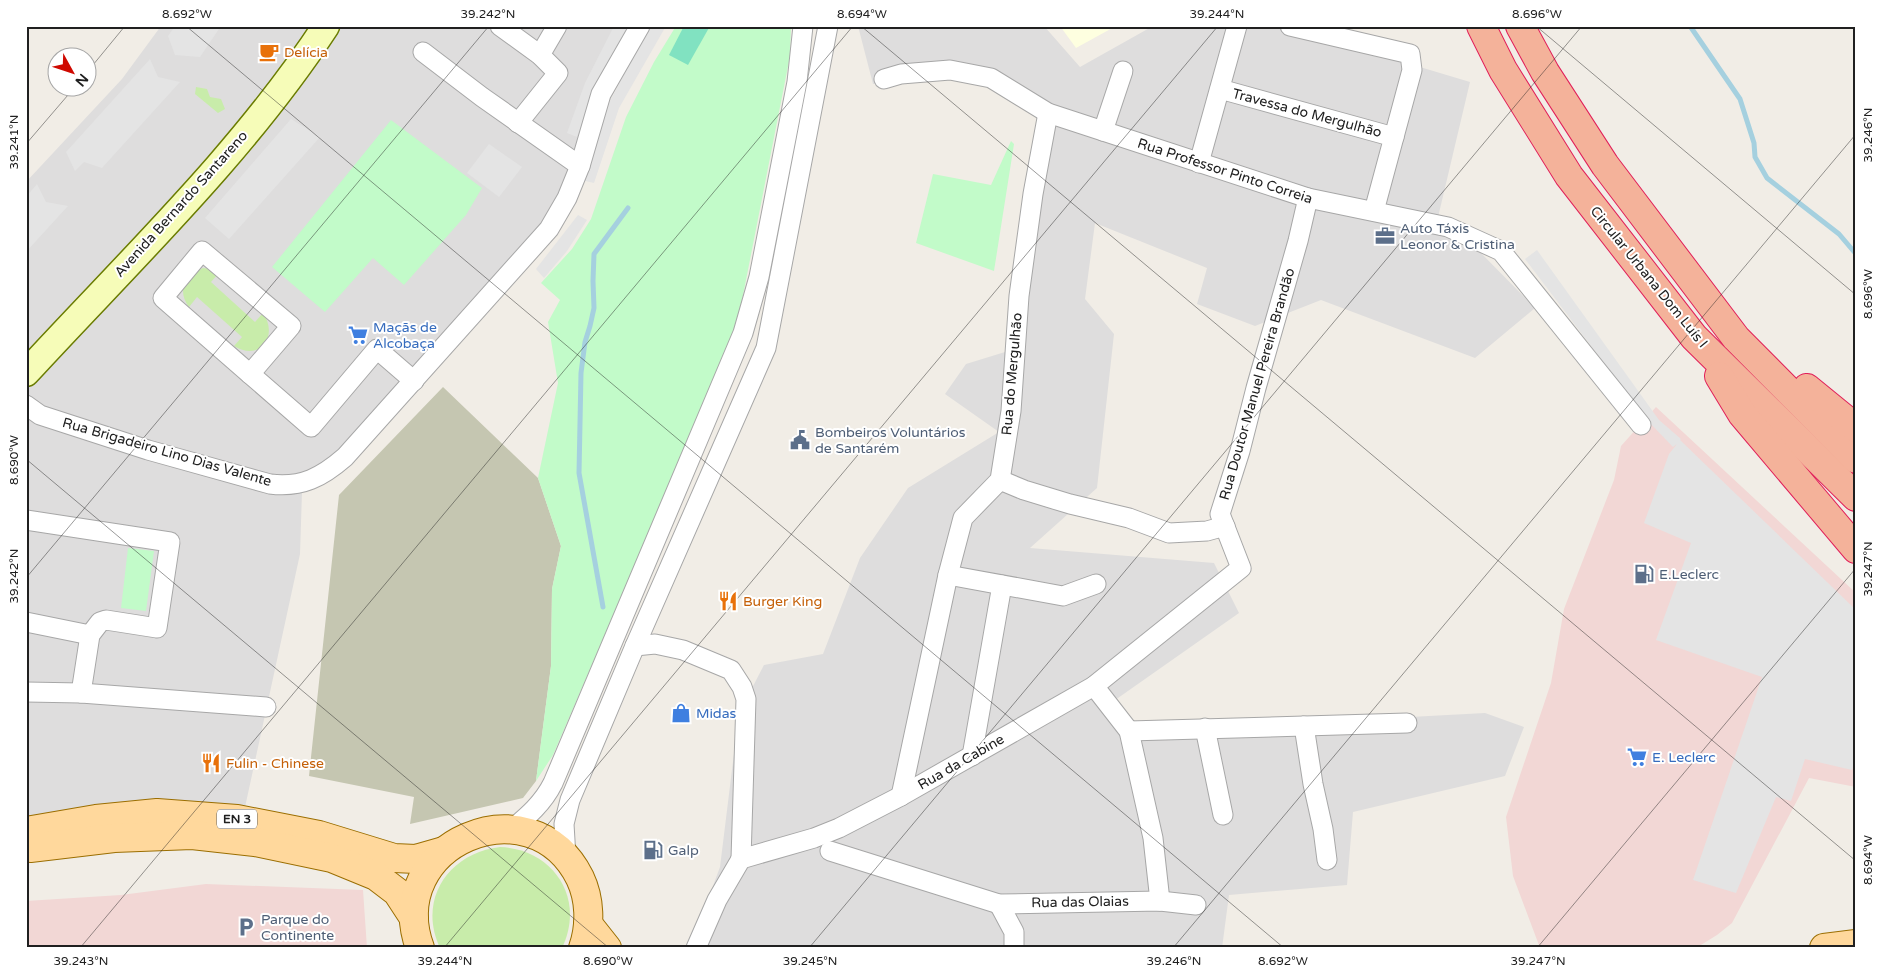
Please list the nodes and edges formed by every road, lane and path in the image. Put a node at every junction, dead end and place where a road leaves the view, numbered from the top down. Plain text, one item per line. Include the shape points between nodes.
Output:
1 (326, 26) edge
2 (500, 26) edge
3 (557, 26) edge
4 (640, 26) edge
5 (803, 26) edge
6 (828, 26) edge
7 (1237, 26) edge
8 (1290, 26) edge
9 (1481, 26) edge
10 (1520, 26) edge
11 (423, 52) dead end
12 (540, 55) junction
13 (1123, 71) dead end
14 (884, 79) dead end
15 (1220, 89) junction
16 (1048, 113) junction
17 (518, 124) junction
18 (1103, 131) junction
19 (1394, 137) junction
20 (1199, 163) junction
21 (580, 166) junction
22 (1308, 198) junction
23 (1374, 211) junction
24 (1694, 337) junction
25 (1736, 338) junction
26 (26, 373) edge
27 (250, 374) junction
28 (414, 381) junction
29 (26, 405) edge
30 (1641, 425) dead end
31 (1856, 428) edge
32 (1856, 459) edge
33 (1000, 480) junction
34 (1856, 497) edge
35 (26, 520) edge
36 (1224, 526) junction
37 (1856, 549) edge
38 (1241, 568) joint
39 (948, 575) junction
40 (1096, 584) dead end
41 (1002, 585) junction
42 (648, 616) junction
43 (26, 622) edge
44 (90, 635) junction
45 (635, 646) junction
46 (683, 650) junction
47 (1094, 686) junction
48 (26, 692) edge
49 (81, 693) junction
50 (266, 707) dead end
51 (1407, 723) dead end
52 (1304, 726) junction
53 (1205, 728) junction
54 (1130, 731) junction
55 (972, 756) junction
56 (901, 796) junction
57 (1223, 815) dead end
58 (512, 830) junction
59 (26, 831) edge
60 (26, 848) edge
61 (444, 851) junction
62 (830, 851) dead end
63 (566, 858) junction
64 (741, 859) junction
65 (1326, 860) dead end
66 (1160, 901) junction
67 (998, 904) junction
68 (1196, 905) dead end
69 (414, 918) junction
70 (585, 936) edge
71 (1856, 944) edge
72 (420, 948) edge
73 (607, 948) edge
74 (696, 948) edge
75 (1014, 948) edge
76 (1824, 948) edge

1 - 26 main road, Avenida Bernardo Santareno via 303,62 223,160
2 - 12 street
3 - 12 street
4 - 21 street, Rua Brigadeiro Lino Dias Valente via 601,94
5 - 58 street via 797,82 759,277 743,332 548,794
6 - 42 street via 766,348
7 - 15 street
8 - 19 street via 1410,54 1412,70
9 - 24 highway, Circular Urbana Dom Luís I via 1503,70 1569,176
10 - 25 highway via 1545,72 1605,165
11 - 17 street
12 - 17 street via 558,73
13 - 18 street
14 - 16 street, Rua Professor Pinto Correia via 902,74 950,70 991,78
15 - 19 street, Travessa do Mergulhão
15 - 20 street
16 - 18 street, Rua Professor Pinto Correia
16 - 33 street, Rua do Mergulhão via 1018,296 1011,411
17 - 21 street
18 - 20 street, Rua Professor Pinto Correia
19 - 23 street
20 - 22 street, Rua Professor Pinto Correia
21 - 28 street, Rua Brigadeiro Lino Dias Valente via 549,229
22 - 23 street, Rua Professor Pinto Correia
22 - 36 street, Rua Doutor Manuel Pereira Brandão via 1220,514
23 - 30 street, Rua Professor Pinto Correia via 1448,227 1501,250
24 - 34 highway, Circular Urbana Dom Luís I
24 - 37 highway via 1742,414
25 - 31 highway via 1770,358
25 - 32 highway
27 - 27 street via 291,326 202,251 163,298
27 - 28 street via 311,427 377,349
28 - 29 street, Rua Brigadeiro Lino Dias Valente via 327,473 285,486 148,450 40,415
33 - 36 street via 1070,504 1130,518 1169,533 1207,531
33 - 39 street via 963,518
35 - 44 street via 170,542 157,628 106,620 100,622
36 - 38 street, Rua Doutor Manuel Pereira Brandão
38 - 47 street, Rua da Cabine
39 - 41 street
39 - 56 street
40 - 41 street via 1063,596
41 - 55 street
42 - 45 street
42 - 46 street via 660,634
43 - 44 street
44 - 49 street
45 - 46 street via 655,644
45 - 63 street via 570,800 564,824
46 - 64 street via 732,670 746,699
47 - 54 street
47 - 55 street, Rua da Cabine
48 - 49 street
49 - 50 street
51 - 52 street
52 - 53 street
52 - 65 street via 1324,829
53 - 54 street
53 - 57 street
54 - 66 street via 1153,838
55 - 56 street, Rua da Cabine
56 - 64 street, Rua da Cabine via 814,838
58 - 61 main road, EN 3 via 476,833
58 - 63 main road, EN 3 via 539,838
59 - 61 main road, EN 3 via 157,813 237,818 319,835 394,858 416,859
60 - 69 main road, EN 3 via 114,838 192,835 255,842 332,858 376,876 398,892
61 - 69 main road, EN 3 via 421,882
62 - 67 street, Rua das Olaias
63 - 70 main road, EN 3 via 584,890 588,909
64 - 74 street via 717,900
66 - 67 street, Rua das Olaias
66 - 68 street, Rua das Olaias
67 - 75 street via 1014,932
69 - 72 main road, EN 3
70 - 73 main road, EN 3
71 - 76 main road

